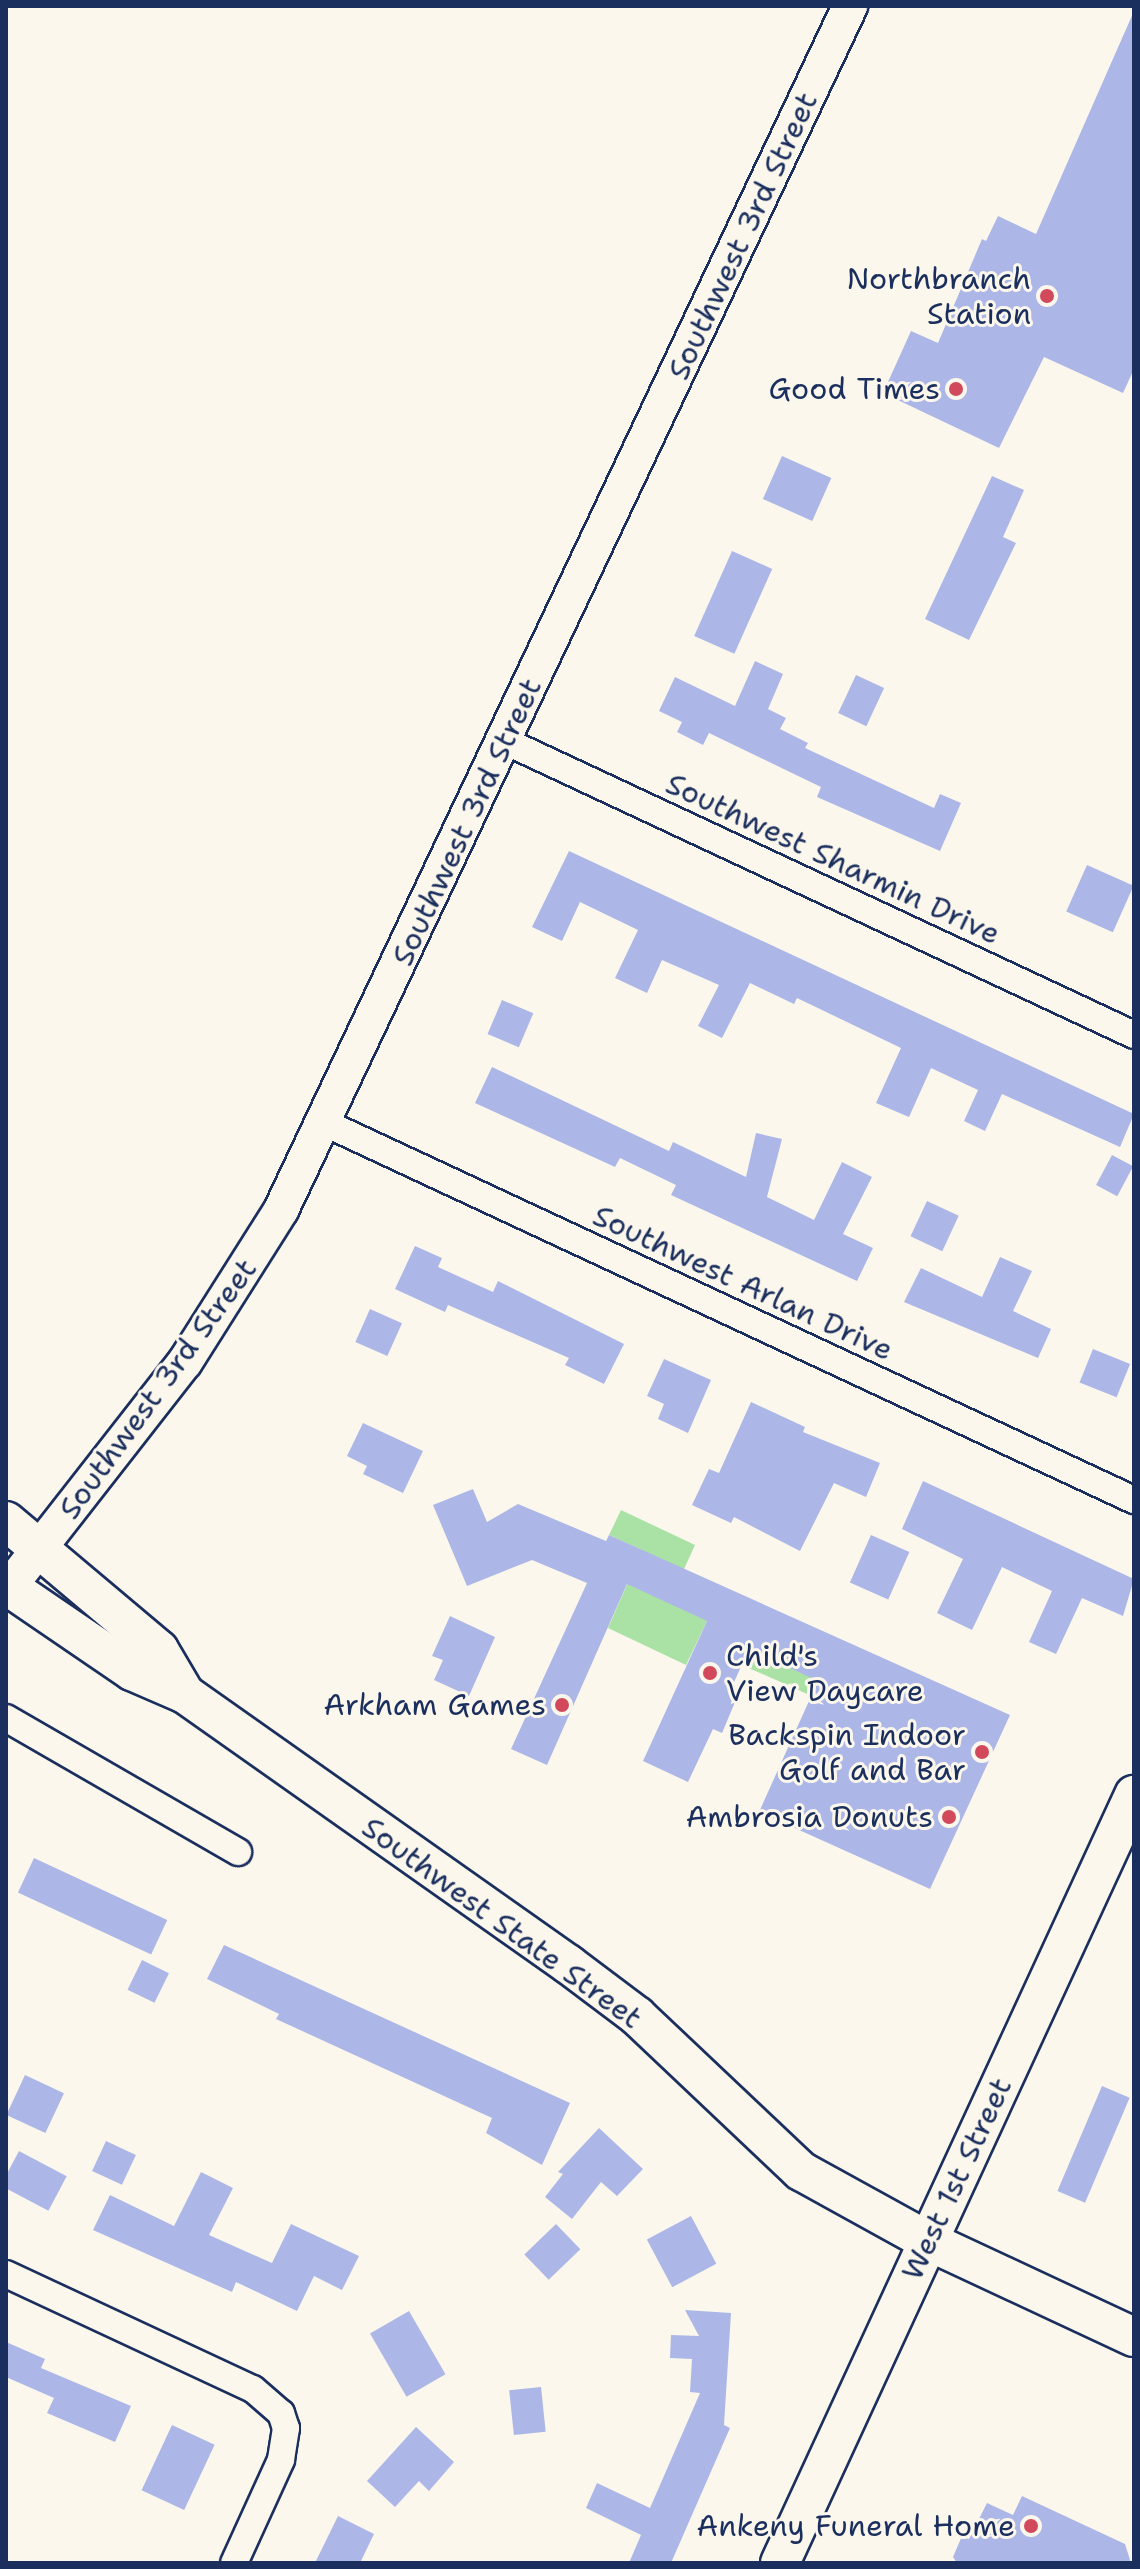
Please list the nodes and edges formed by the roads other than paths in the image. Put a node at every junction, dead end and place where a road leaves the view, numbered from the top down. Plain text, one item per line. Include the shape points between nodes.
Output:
1 (850, 6) edge
2 (505, 741) junction
3 (1134, 1035) edge
4 (325, 1123) junction
5 (1134, 1500) edge
6 (6, 1521) edge
7 (43, 1550) junction
8 (7, 1588) edge
9 (185, 1694) junction
10 (6, 1718) edge
11 (1134, 1795) edge
12 (238, 1852) dead end
13 (928, 2241) junction
14 (6, 2274) edge
15 (1134, 2337) edge
16 (234, 2563) edge
17 (780, 2563) edge

1 - 2 street, Southwest 3rd Street
2 - 3 street, Southwest Sharmin Drive
2 - 4 street, Southwest 3rd Street
4 - 5 street, Southwest Arlan Drive
4 - 7 street, Southwest 3rd Street via 220,1314
6 - 7 main road, Southwest State Street
7 - 8 street, Southwest 3rd Street
7 - 9 main road, Southwest State Street via 159,1650
8 - 9 main road, Southwest State Street via 132,1671
9 - 13 main road, Southwest State Street via 637,2016 801,2171
10 - 12 street
11 - 13 main road, West 1st Street
13 - 15 main road, Southwest State Street
13 - 17 main road, West 1st Street
14 - 16 street via 253,2389 281,2413 286,2428 281,2460

